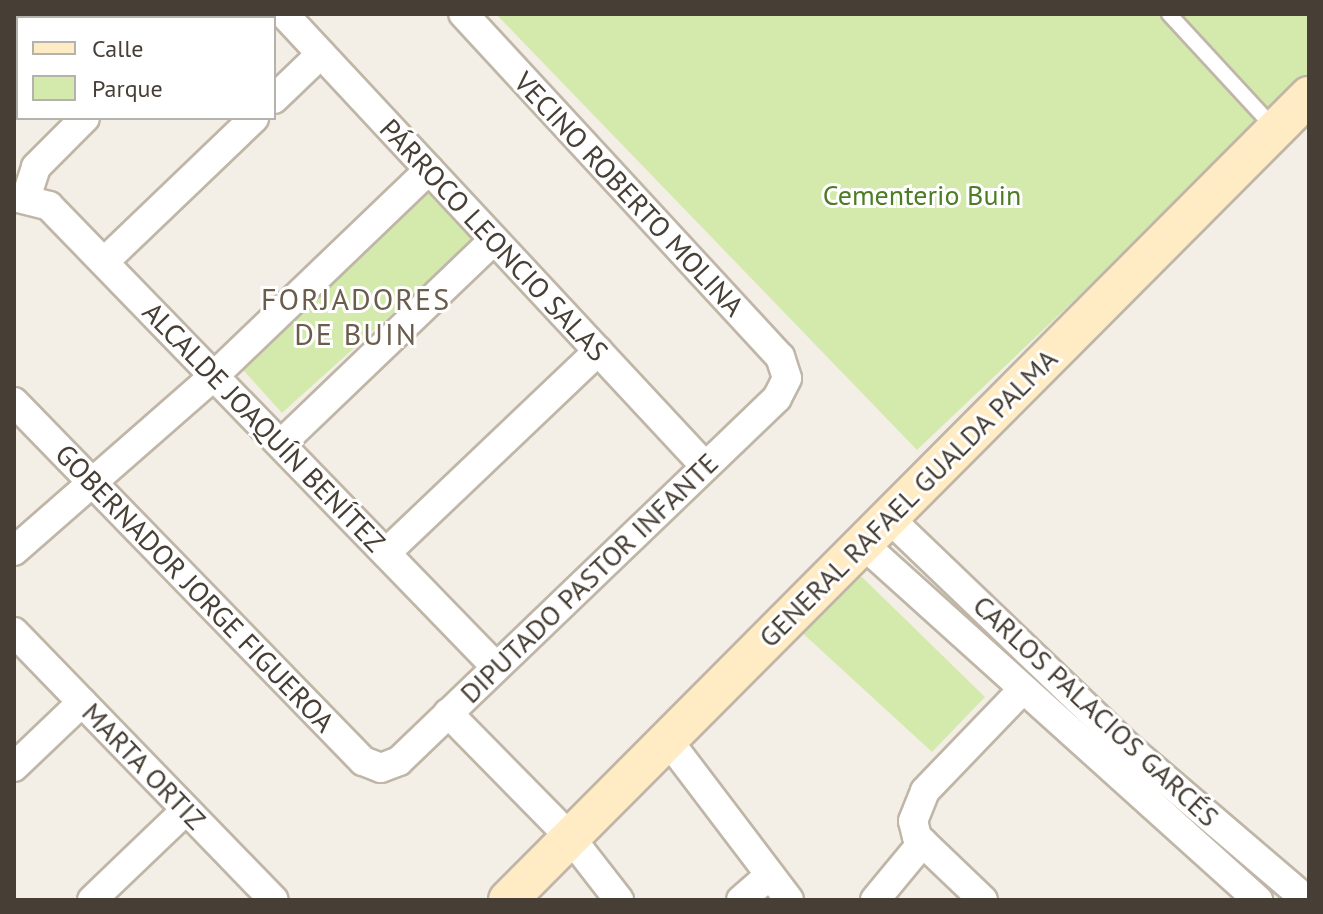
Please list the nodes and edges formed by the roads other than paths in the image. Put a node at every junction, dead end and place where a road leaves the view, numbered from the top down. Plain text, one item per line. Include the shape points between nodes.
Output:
1 (284, 14) edge
2 (463, 14) edge
3 (1169, 14) edge
4 (321, 54) junction
5 (1309, 96) edge
6 (276, 97) edge
7 (83, 120) edge
8 (252, 120) edge
9 (1275, 130) junction
10 (429, 170) junction
11 (21, 196) edge
12 (494, 240) junction
13 (104, 262) junction
14 (598, 351) junction
15 (214, 376) junction
16 (787, 378) joint
17 (14, 402) edge
18 (281, 444) junction
19 (705, 466) junction
20 (89, 478) junction
21 (876, 531) junction
22 (14, 551) edge
23 (386, 553) junction
24 (14, 632) edge
25 (496, 667) junction
26 (1023, 689) junction
27 (82, 702) junction
28 (448, 713) junction
29 (667, 739) junction
30 (14, 767) edge
31 (381, 768) joint
32 (186, 810) junction
33 (570, 837) junction
34 (923, 842) junction
35 (770, 875) junction
36 (92, 900) edge
37 (274, 900) edge
38 (508, 900) edge
39 (619, 900) edge
40 (741, 900) edge
41 (789, 900) edge
42 (875, 900) edge
43 (983, 900) edge
44 (1258, 900) edge
45 (1307, 900) edge

1 - 4 street, PÁRROCO LEONCIO SALAS
2 - 16 street, VECINO ROBERTO MOLINA via 780,357
3 - 9 lane
4 - 6 street
4 - 10 street, PÁRROCO LEONCIO SALAS
5 - 9 main road, GENERAL RAFAEL GUALDA PALMA
7 - 11 street via 36,167
8 - 13 street
9 - 21 main road, GENERAL RAFAEL GUALDA PALMA
10 - 12 street, PÁRROCO LEONCIO SALAS
10 - 15 street
11 - 13 street, ALCALDE JOAQUÍN BENÍTEZ via 49,206
12 - 14 street, PÁRROCO LEONCIO SALAS
12 - 18 street
13 - 15 street, ALCALDE JOAQUÍN BENÍTEZ
14 - 19 street, PÁRROCO LEONCIO SALAS
14 - 23 street
15 - 18 street, ALCALDE JOAQUÍN BENÍTEZ
15 - 20 street
16 - 19 street, DIPUTADO PASTOR INFANTE via 777,398
17 - 20 street, GOBERNADOR JORGE FIGUEROA
18 - 23 street, ALCALDE JOAQUÍN BENÍTEZ
19 - 25 street, DIPUTADO PASTOR INFANTE
20 - 22 street
20 - 31 street, GOBERNADOR JORGE FIGUEROA via 363,761
21 - 26 street, CARLOS PALACIOS GARCÉS
21 - 29 main road, GENERAL RAFAEL GUALDA PALMA
21 - 45 street, CARLOS PALACIOS GARCÉS
23 - 25 street, ALCALDE JOAQUÍN BENÍTEZ
24 - 27 street, MARTA ORTIZ
25 - 28 street, DIPUTADO PASTOR INFANTE
26 - 34 street via 925,791 913,821
26 - 44 street, CARLOS PALACIOS GARCÉS
27 - 30 street
27 - 32 street, MARTA ORTIZ
28 - 31 street, DIPUTADO PASTOR INFANTE via 399,761
28 - 33 street
29 - 33 main road, GENERAL RAFAEL GUALDA PALMA
29 - 35 street
32 - 36 street
32 - 37 street, MARTA ORTIZ
33 - 38 main road, GENERAL RAFAEL GUALDA PALMA
33 - 39 street
34 - 42 street
34 - 43 street
35 - 40 street
35 - 41 street

